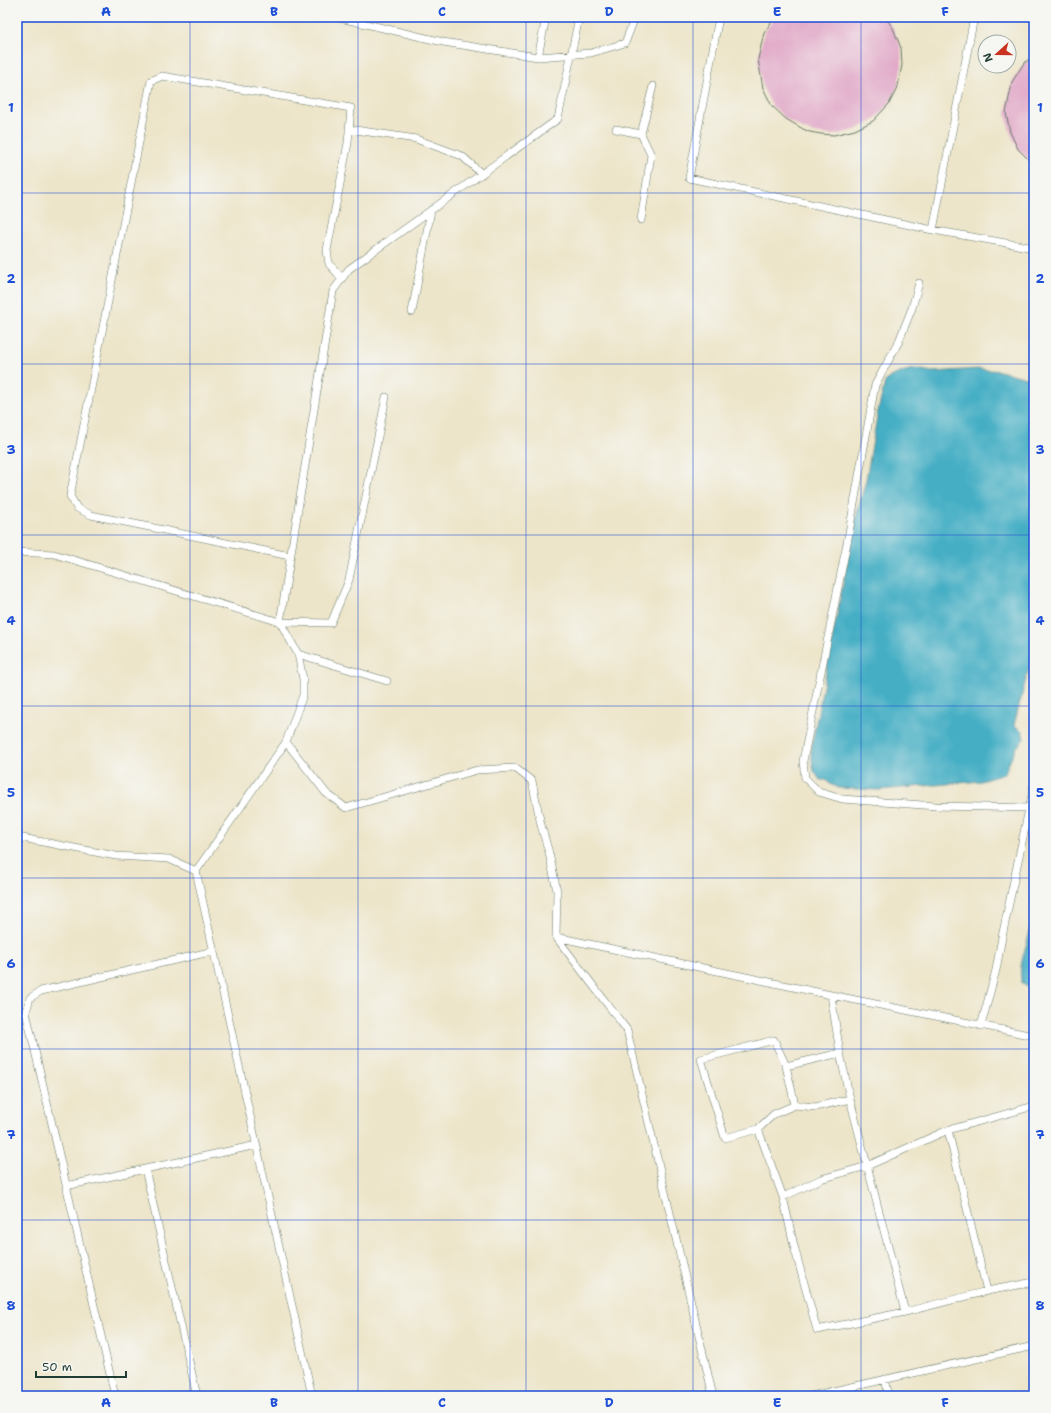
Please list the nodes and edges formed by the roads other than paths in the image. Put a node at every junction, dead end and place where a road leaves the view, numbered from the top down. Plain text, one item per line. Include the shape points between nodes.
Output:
1 (336, 17) edge
2 (546, 17) edge
3 (580, 17) edge
4 (635, 17) edge
5 (719, 17) edge
6 (974, 17) edge
7 (572, 54) junction
8 (538, 57) junction
9 (653, 86) dead end
10 (349, 129) junction
11 (616, 129) dead end
12 (641, 134) junction
13 (482, 174) junction
14 (431, 210) junction
15 (641, 220) dead end
16 (933, 230) junction
17 (1034, 248) edge
18 (342, 278) junction
19 (919, 283) dead end
20 (412, 312) dead end
21 (386, 397) dead end
22 (17, 552) edge
23 (290, 556) junction
24 (280, 622) junction
25 (298, 654) junction
26 (387, 680) dead end
27 (286, 742) junction
28 (1034, 785) edge
29 (1029, 808) junction
30 (17, 837) edge
31 (196, 871) junction
32 (556, 937) junction
33 (214, 951) junction
34 (831, 995) junction
35 (982, 1026) junction
36 (1034, 1036) edge
37 (840, 1054) junction
38 (786, 1066) junction
39 (850, 1099) junction
40 (794, 1105) junction
41 (1034, 1106) edge
42 (758, 1129) junction
43 (948, 1130) junction
44 (257, 1145) junction
45 (867, 1166) junction
46 (145, 1169) junction
47 (66, 1186) junction
48 (783, 1197) junction
49 (1034, 1282) edge
50 (987, 1291) junction
51 (904, 1312) junction
52 (1034, 1346) edge
53 (885, 1378) junction
54 (115, 1396) edge
55 (197, 1396) edge
56 (312, 1396) edge
57 (713, 1396) edge
58 (811, 1396) edge
59 (889, 1396) edge

1 - 8 lane via 443,42
2 - 8 lane
3 - 7 lane
4 - 7 lane via 625,42 592,53
5 - 16 lane via 689,178
6 - 16 lane
7 - 8 lane
7 - 13 lane via 558,120
9 - 12 lane
10 - 13 lane via 416,139 462,156
10 - 18 lane via 327,250 329,264
10 - 23 lane via 351,108 162,76 151,81 70,496 77,508 90,515
11 - 12 lane
12 - 15 lane via 651,155
13 - 14 lane
14 - 18 lane via 349,268
14 - 20 lane
16 - 17 lane
18 - 23 lane via 332,291
19 - 29 lane via 899,341 875,385 848,538 803,761 806,778 819,792 842,799 936,806
21 - 24 lane via 349,580 331,623
22 - 24 lane via 54,554
23 - 24 lane
24 - 25 lane
25 - 26 lane
25 - 27 lane via 303,695
27 - 31 lane
27 - 32 lane via 326,793 346,808 477,770 515,768 532,781 557,891
28 - 29 lane
29 - 35 lane
30 - 31 lane via 116,856 169,859
31 - 33 lane
32 - 34 lane
32 - 57 lane via 628,1030
33 - 44 lane
33 - 47 lane via 41,991 30,998 26,1012
34 - 35 lane
34 - 37 lane
35 - 36 lane
37 - 38 lane
37 - 39 lane
38 - 40 lane
38 - 42 lane via 774,1040 701,1059 725,1138
39 - 40 lane via 815,1107
39 - 45 lane
40 - 42 lane via 774,1114
41 - 43 lane
42 - 48 lane
43 - 45 lane
43 - 50 lane
44 - 46 lane
44 - 56 lane
45 - 48 lane via 821,1179
45 - 51 lane
46 - 47 lane
46 - 55 lane
47 - 54 lane
48 - 51 lane via 817,1330
49 - 50 lane
50 - 51 lane
52 - 53 lane
53 - 58 lane
53 - 59 lane

